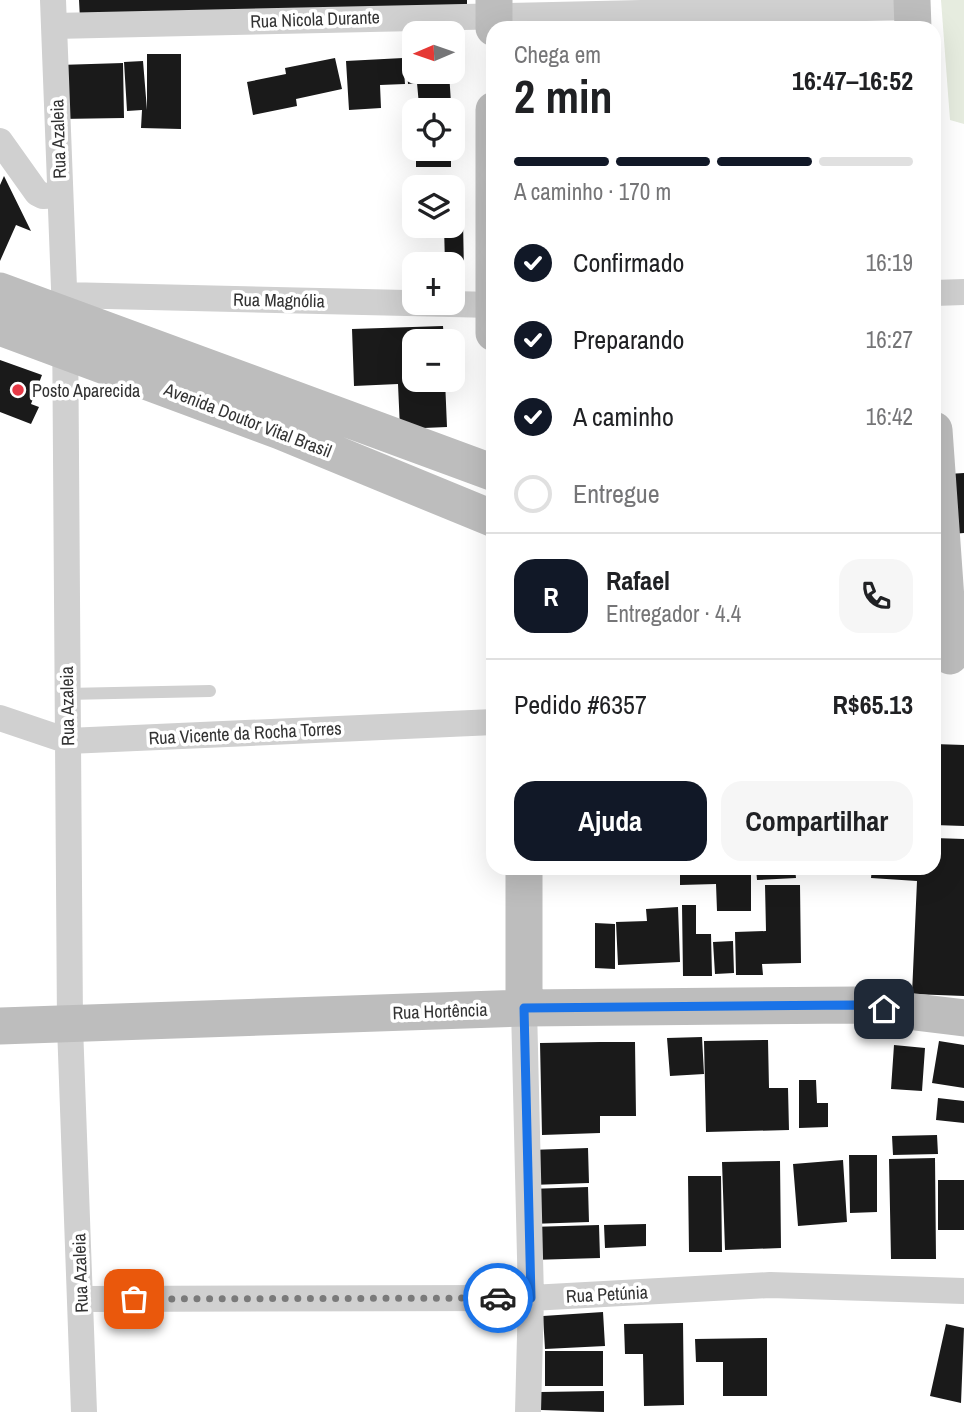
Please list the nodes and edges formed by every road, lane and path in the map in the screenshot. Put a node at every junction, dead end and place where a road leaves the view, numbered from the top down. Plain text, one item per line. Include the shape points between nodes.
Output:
1 (912, 12) edge
2 (54, 13) edge
3 (494, 14) edge
4 (0, 141) edge
5 (60, 195) junction
6 (0, 292) edge
7 (964, 292) edge
8 (941, 293) edge
9 (65, 305) junction
10 (486, 315) edge
11 (0, 327) edge
12 (66, 350) junction
13 (486, 470) edge
14 (486, 516) edge
15 (941, 522) edge
16 (948, 614) edge
17 (949, 655) edge
18 (210, 691) dead end
19 (66, 694) junction
20 (0, 718) edge
21 (486, 722) edge
22 (68, 741) junction
23 (524, 875) edge
24 (524, 1008) junction
25 (964, 1018) edge
26 (0, 1026) edge
27 (70, 1026) junction
28 (964, 1291) edge
29 (531, 1298) junction
30 (81, 1299) junction
31 (84, 1412) edge
32 (528, 1412) edge

1 - 3 street, Rua Nicola Durante
2 - 3 street, Rua Nicola Durante
2 - 5 street, Rua Azaleia
4 - 5 street via 37,193
5 - 9 street, Rua Azaleia
6 - 9 street, Avenida Doutor Vital Brasil
7 - 8 street
9 - 10 street, Rua Magnólia
9 - 12 street, Rua Azaleia
9 - 13 street, Avenida Doutor Vital Brasil
11 - 12 street, Avenida Doutor Vital Brasil
12 - 14 street, Avenida Doutor Vital Brasil via 281,431
12 - 19 street, Rua Azaleia
15 - 16 street
16 - 17 street
18 - 19 lane
19 - 22 street, Rua Azaleia
20 - 22 street, Rua Vicente da Rocha Torres
21 - 22 street, Rua Vicente da Rocha Torres
22 - 27 street, Rua Azaleia
23 - 24 street
24 - 25 street, Rua Hortência via 857,1005
24 - 27 street, Rua Hortência
24 - 29 street
26 - 27 street, Rua Hortência
27 - 30 street, Rua Azaleia
28 - 29 street, Rua Petúnia via 771,1285
29 - 30 street, Rua Petúnia
29 - 32 street
30 - 31 street, Rua Azaleia

